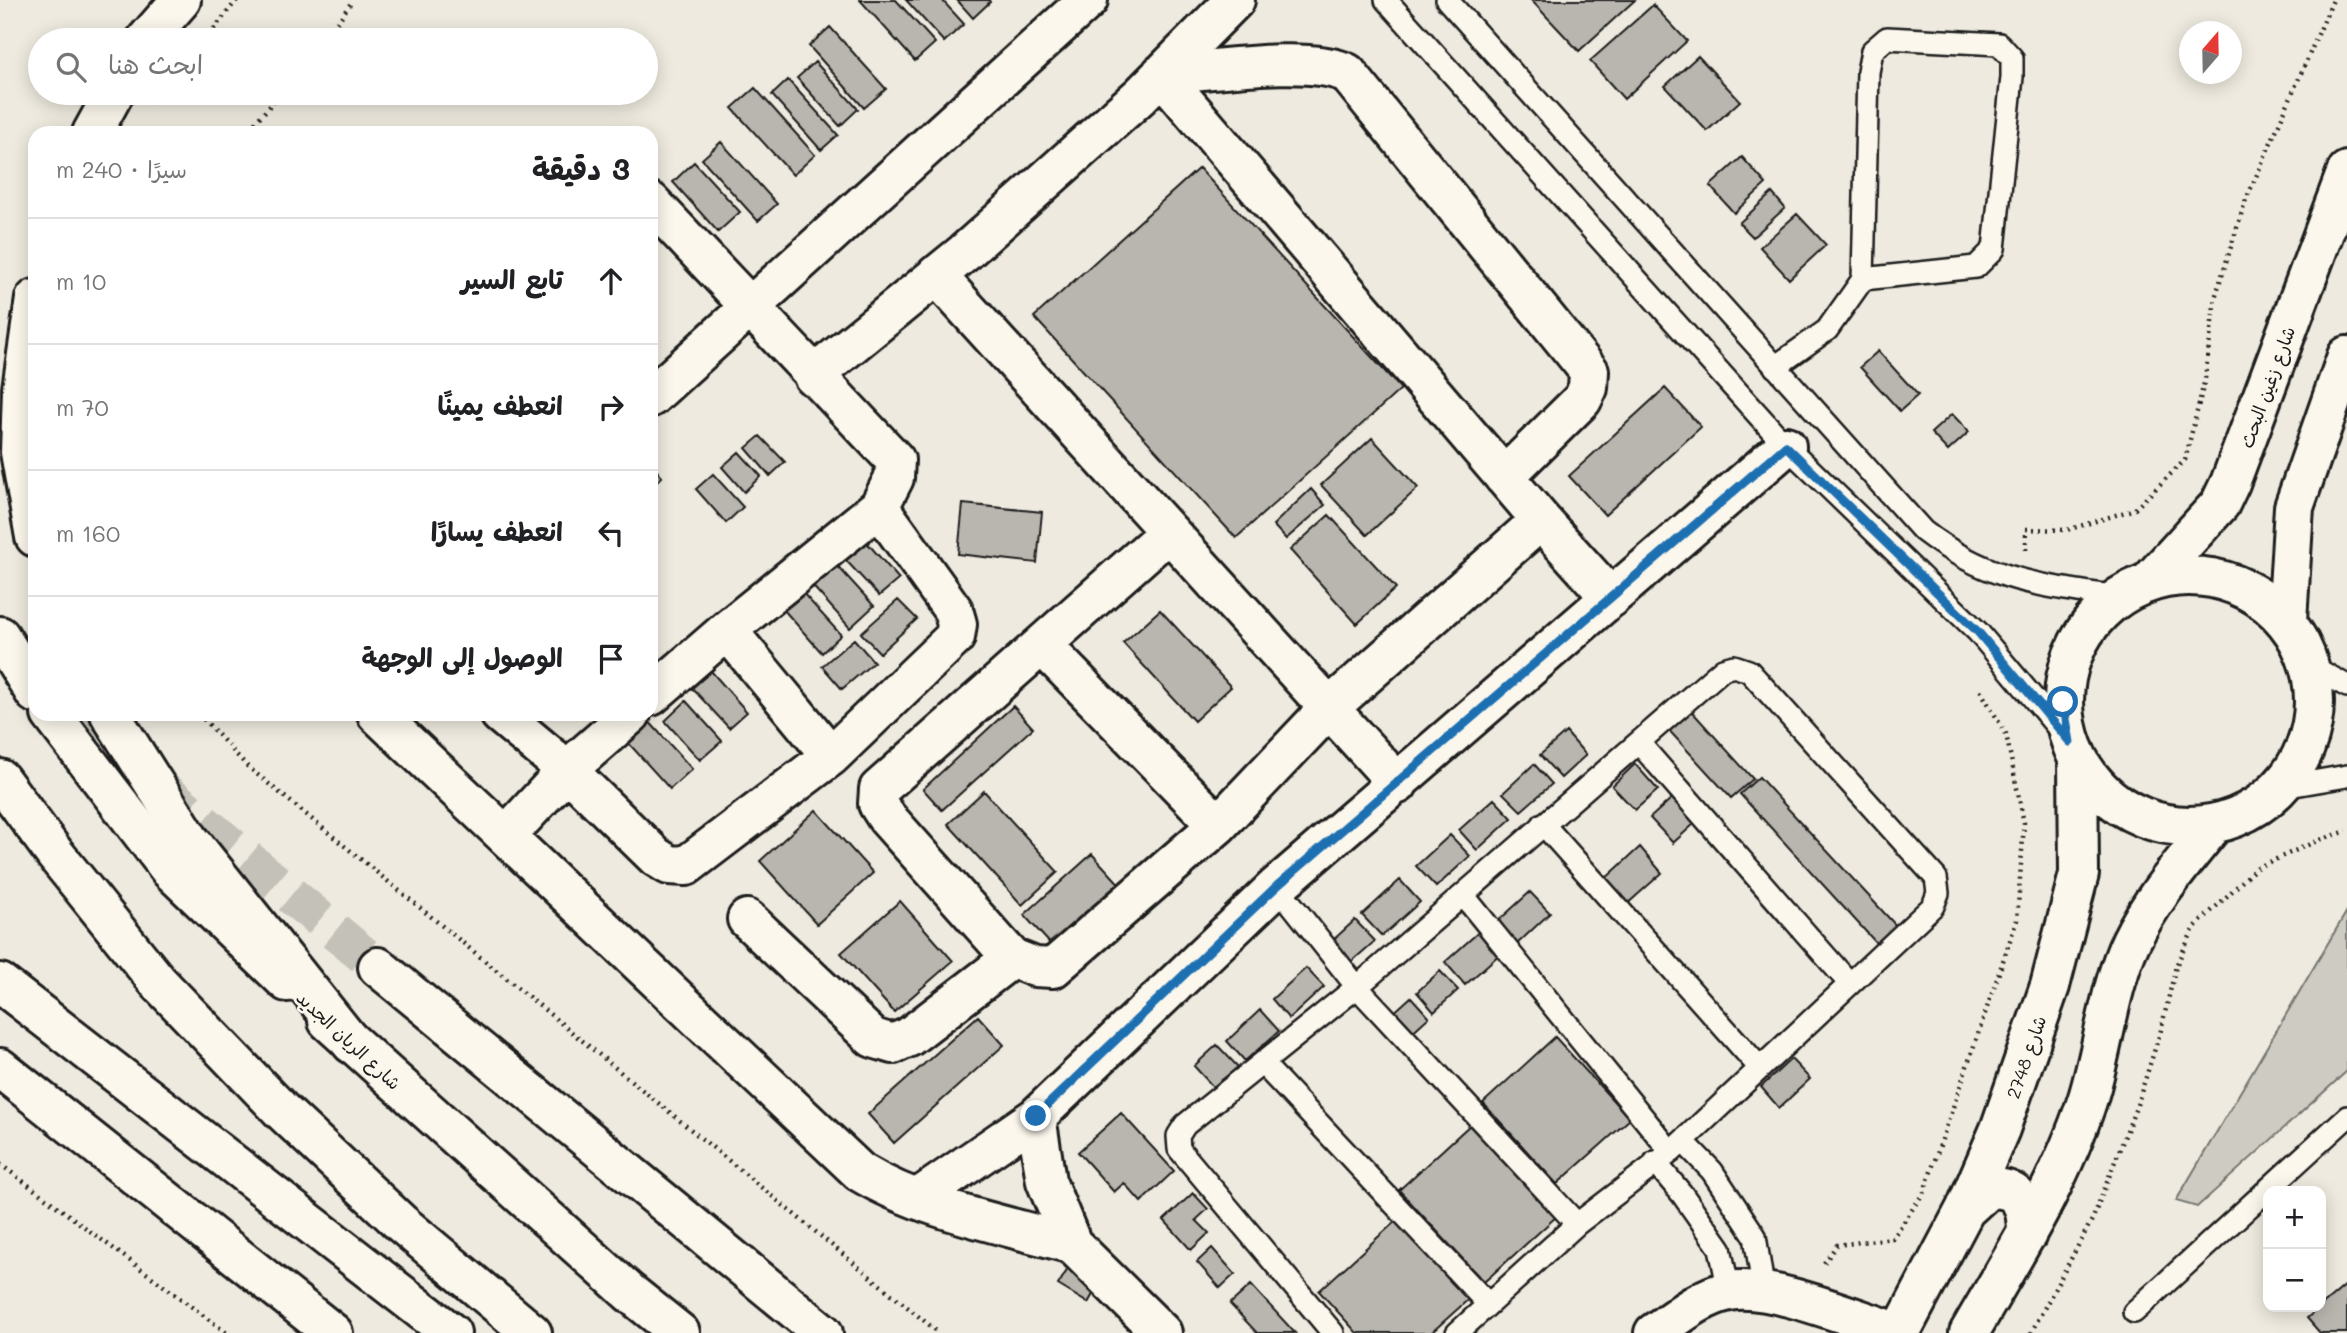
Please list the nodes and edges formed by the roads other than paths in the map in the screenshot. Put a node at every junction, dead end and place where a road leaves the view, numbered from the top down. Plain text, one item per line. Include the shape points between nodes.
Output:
1 (181, 0) edge
2 (1088, 0) edge
3 (1235, 0) edge
4 (1386, 0) edge
5 (1447, 0) edge
6 (156, 28) edge
7 (1161, 74) junction
8 (107, 105) edge
9 (96, 126) edge
10 (2347, 171) edge
11 (658, 209) edge
12 (936, 275) junction
13 (1863, 279) junction
14 (751, 307) junction
15 (28, 347) edge
16 (2347, 356) edge
17 (1776, 367) junction
18 (813, 376) junction
19 (658, 391) edge
20 (1786, 446) junction
21 (1504, 477) junction
22 (28, 497) edge
23 (879, 507) junction
24 (1541, 520) junction
25 (1169, 532) junction
26 (2134, 589) junction
27 (1611, 598) junction
28 (2287, 621) junction
29 (727, 630) junction
30 (0, 636) edge
31 (1042, 645) junction
32 (2311, 666) junction
33 (28, 681) edge
34 (2347, 686) edge
35 (658, 690) edge
36 (1329, 708) junction
37 (56, 721) edge
38 (114, 721) edge
39 (384, 721) edge
40 (508, 721) edge
41 (623, 721) edge
42 (1639, 743) junction
43 (2074, 751) junction
44 (831, 755) junction
45 (567, 770) junction
46 (2347, 776) edge
47 (0, 779) edge
48 (1398, 784) junction
49 (2283, 787) junction
50 (1544, 824) junction
51 (2214, 824) junction
52 (1217, 825) junction
53 (506, 836) junction
54 (1277, 886) junction
55 (1464, 896) junction
56 (747, 919) dead end
57 (1012, 958) junction
58 (378, 967) tunnel mouth
59 (0, 983) edge
60 (1850, 984) junction
61 (1357, 988) junction
62 (352, 1044) junction
63 (1264, 1064) junction
64 (0, 1068) edge
65 (1760, 1068) junction
66 (1036, 1116) junction
67 (2347, 1117) edge
68 (1670, 1152) junction
69 (917, 1199) junction
70 (1965, 1210) junction
71 (1577, 1224) junction
72 (2026, 1234) junction
73 (1072, 1244) junction
74 (1764, 1295) junction
75 (1488, 1304) junction
76 (2134, 1312) dead end
77 (333, 1333) edge
78 (451, 1333) edge
79 (532, 1333) edge
80 (680, 1333) edge
81 (823, 1333) edge
82 (1162, 1333) edge
83 (1333, 1333) edge
84 (1457, 1333) edge
85 (1654, 1333) edge
86 (1900, 1333) edge
87 (1969, 1333) edge

1 - 6 main road
2 - 14 main road
3 - 7 main road
4 - 20 lane
5 - 17 lane
7 - 12 main road
7 - 21 main road
7 - 21 main road via 1302,64 1330,65 1347,73 1589,371 1582,400
8 - 9 main road
10 - 26 main road, شارع زغين البحث via 2220,504
11 - 14 main road
12 - 18 main road
12 - 25 main road
13 - 13 lane via 1976,267 1994,249 2012,77 2012,58 1998,44 1887,38 1872,51
13 - 17 lane via 1827,330
14 - 18 main road
14 - 19 main road
15 - 22 main road via 20,452
16 - 28 main road via 2294,508
17 - 26 lane via 1923,531 1969,563 2025,583
18 - 23 main road via 895,460 894,478
20 - 27 main road
20 - 43 lane via 1978,632
21 - 24 main road
23 - 29 main road
23 - 44 main road via 953,610 955,637
24 - 27 main road
24 - 36 main road
25 - 31 main road
25 - 36 main road
26 - 28 main road via 2200,575 2248,589
26 - 43 main road via 2088,625 2069,661 2063,702
27 - 48 main road
28 - 32 main road
29 - 35 main road
29 - 44 main road
30 - 33 main road
31 - 52 main road
31 - 57 main road via 879,789 878,804 887,818
32 - 34 lane
32 - 49 main road via 2316,709 2306,750
36 - 48 main road
36 - 52 main road
37 - 62 main road, شارع الريان الجديد via 170,870
38 - 62 main road via 190,839
39 - 53 main road
40 - 45 main road
41 - 45 main road
42 - 50 lane
42 - 60 lane
42 - 60 lane via 1723,669 1734,666 1749,671 1936,878 1938,893 1933,906
43 - 51 main road via 2113,800 2161,823
43 - 70 main road, شارع 2748 via 2079,874 2030,1048
44 - 45 main road via 686,866 670,865 656,857
45 - 53 main road
46 - 49 lane
47 - 79 main road via 158,982 282,1111 401,1223
48 - 54 main road
49 - 51 main road via 2251,811
50 - 55 lane
50 - 65 lane
51 - 72 main road via 2153,901 2130,944 2087,1101
52 - 57 main road via 1053,968
53 - 69 main road via 844,1158 888,1189
54 - 61 lane
54 - 66 main road
55 - 61 lane
55 - 68 lane
56 - 57 main road via 873,1038 893,1044 909,1037
58 - 81 main road
59 - 78 main road
60 - 65 lane
61 - 63 lane
61 - 71 lane
62 - 80 main road, شارع الريان الجديد
63 - 75 lane
63 - 83 lane via 1185,1125 1178,1136 1179,1149
64 - 77 main road
65 - 68 lane
66 - 69 main road
66 - 73 main road via 1046,1181
67 - 76 lane
68 - 71 lane
68 - 74 lane via 1682,1194 1720,1248
68 - 74 lane via 1712,1171 1755,1236
69 - 73 main road
70 - 72 main road via 1989,1189 2006,1190 2024,1203
70 - 86 main road, شارع 2748
71 - 75 lane
72 - 87 main road
73 - 82 main road
74 - 85 main road via 1690,1308
74 - 86 main road
75 - 84 lane

